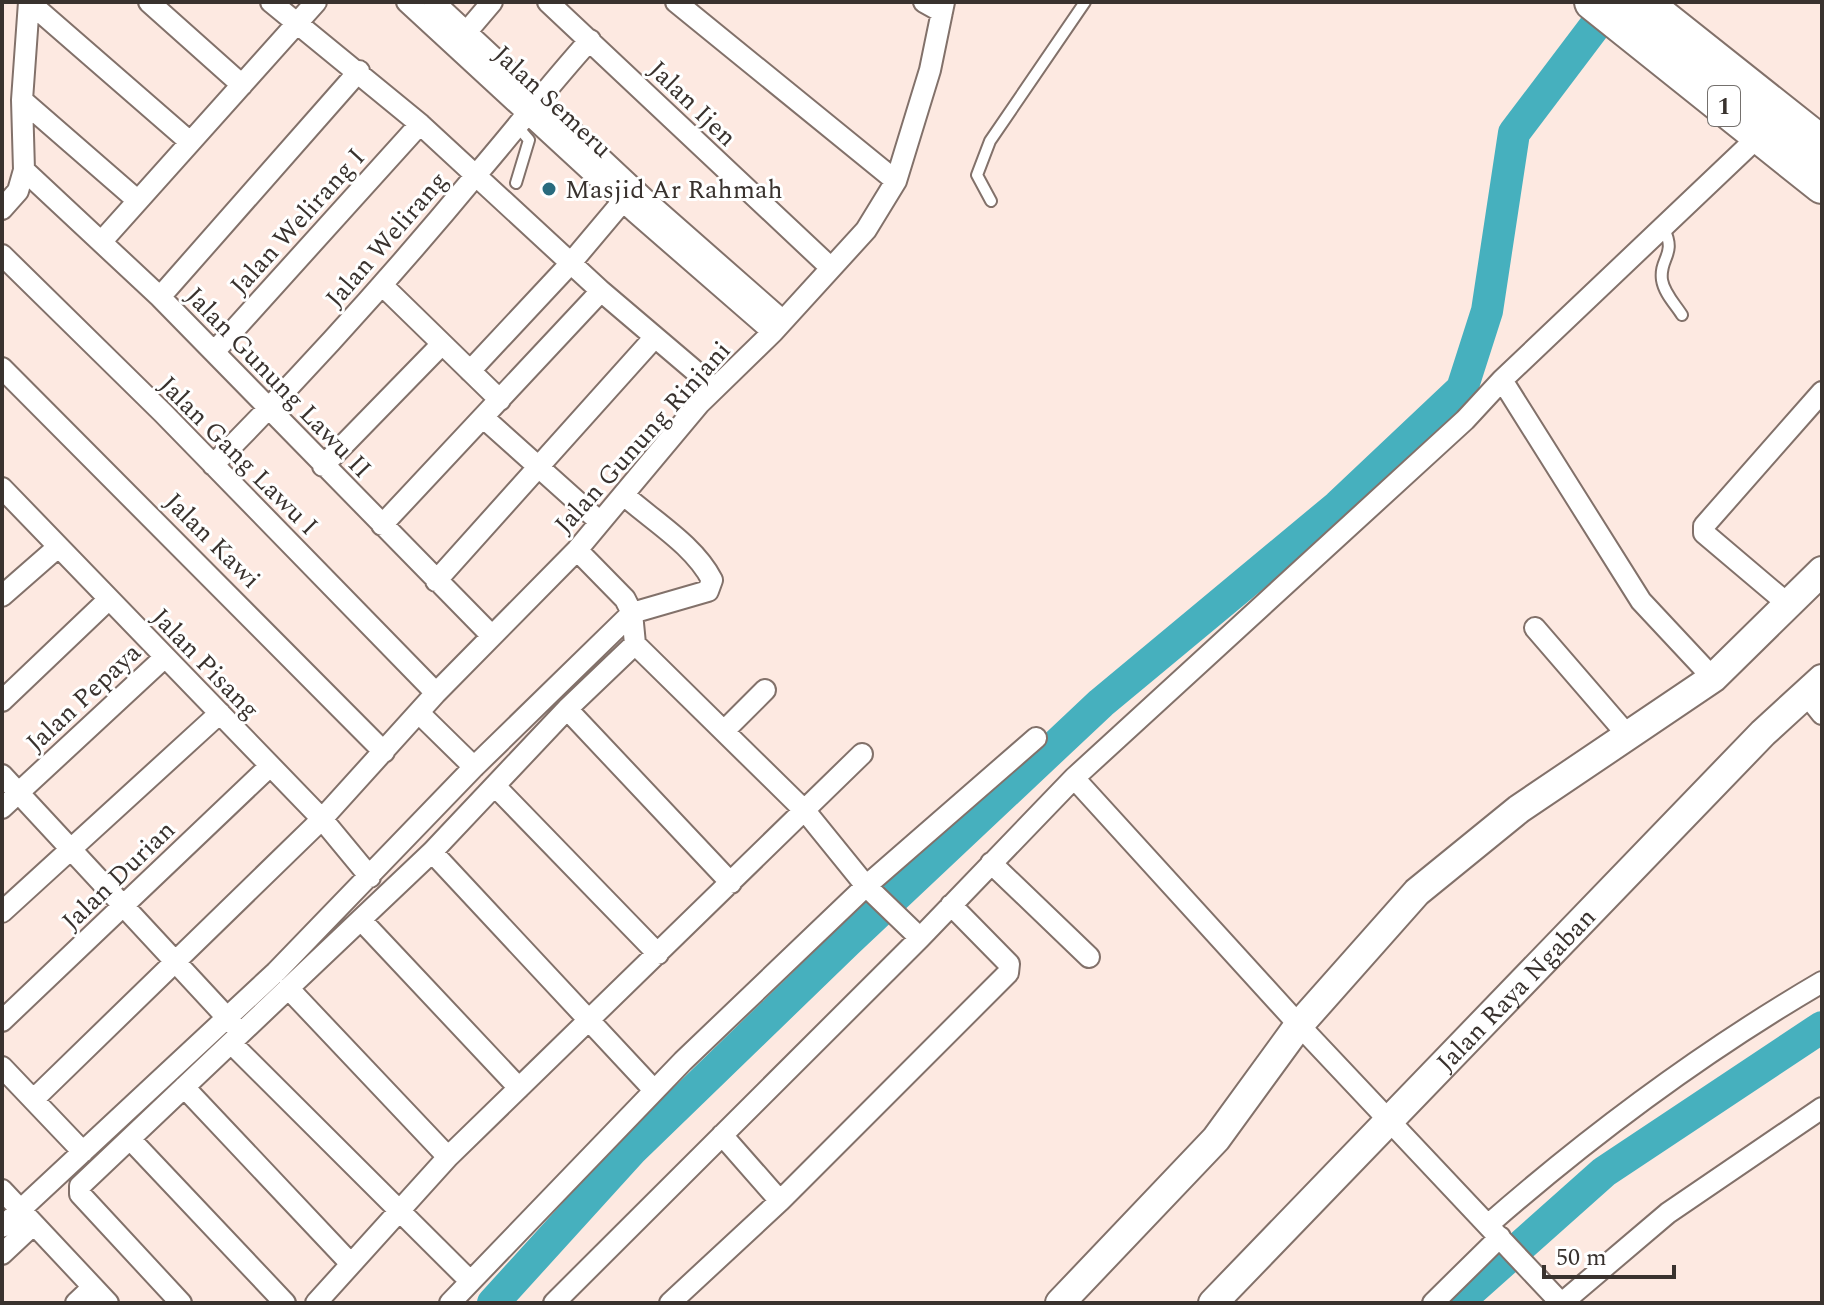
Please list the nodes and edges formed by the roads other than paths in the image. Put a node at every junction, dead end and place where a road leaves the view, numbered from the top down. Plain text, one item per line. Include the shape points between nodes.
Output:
1 (29, 2) edge
2 (149, 2) edge
3 (271, 2) edge
4 (316, 2) edge
5 (407, 2) edge
6 (434, 2) edge
7 (492, 2) edge
8 (548, 2) edge
9 (676, 2) edge
10 (924, 2) edge
11 (1085, 2) edge
12 (1593, 2) edge
13 (943, 7) edge
14 (1641, 14) edge
15 (295, 24) junction
16 (461, 39) junction
17 (590, 40) junction
18 (359, 71) junction
19 (242, 85) junction
20 (22, 100) junction
21 (527, 112) junction
22 (420, 124) junction
23 (1760, 135) junction
24 (190, 142) junction
25 (1822, 145) edge
26 (24, 170) junction
27 (476, 176) junction
28 (1820, 179) edge
29 (896, 181) junction
30 (516, 183) dead end
31 (137, 200) junction
32 (623, 201) junction
33 (991, 201) dead end
34 (2, 209) edge
35 (1664, 229) junction
36 (102, 241) junction
37 (2, 255) edge
38 (570, 264) junction
39 (831, 268) junction
40 (382, 285) junction
41 (601, 291) junction
42 (160, 297) junction
43 (1682, 315) dead end
44 (778, 326) junction
45 (654, 338) junction
46 (441, 345) junction
47 (214, 352) junction
48 (2, 368) edge
49 (470, 371) junction
50 (1502, 380) junction
51 (715, 388) junction
52 (1822, 392) edge
53 (500, 400) junction
54 (268, 410) junction
55 (485, 419) junction
56 (213, 465) junction
57 (323, 466) junction
58 (538, 470) junction
59 (2, 489) edge
60 (624, 495) junction
61 (600, 522) junction
62 (382, 525) junction
63 (58, 547) junction
64 (577, 550) junction
65 (1822, 571) edge
66 (436, 581) junction
67 (2, 596) edge
68 (108, 600) junction
69 (1789, 605) junction
70 (632, 613) junction
71 (1535, 628) dead end
72 (492, 636) junction
73 (635, 644) junction
74 (165, 657) junction
75 (1713, 678) junction
76 (765, 690) dead end
77 (436, 693) junction
78 (1817, 696) edge
79 (2, 701) edge
80 (567, 709) junction
81 (220, 713) junction
82 (420, 714) junction
83 (724, 731) junction
84 (1036, 738) dead end
85 (1630, 738) junction
86 (384, 752) junction
87 (862, 754) dead end
88 (270, 766) junction
89 (474, 767) junction
90 (2, 775) edge
91 (1074, 778) junction
92 (495, 786) junction
93 (18, 792) junction
94 (2, 808) edge
95 (806, 812) junction
96 (322, 819) junction
97 (72, 850) junction
98 (432, 852) junction
99 (991, 863) junction
100 (370, 877) junction
101 (731, 883) junction
102 (866, 886) junction
103 (124, 905) junction
104 (951, 905) junction
105 (2, 912) edge
106 (361, 920) junction
107 (914, 934) junction
108 (658, 954) junction
109 (1089, 957) dead end
110 (177, 962) junction
111 (1822, 982) edge
112 (288, 988) junction
113 (225, 1017) junction
114 (2, 1021) edge
115 (587, 1022) junction
116 (1299, 1025) junction
117 (237, 1038) junction
118 (2, 1067) edge
119 (184, 1087) junction
120 (519, 1088) junction
121 (654, 1090) junction
122 (34, 1099) junction
123 (1822, 1108) edge
124 (1391, 1121) junction
125 (722, 1135) junction
126 (130, 1139) junction
127 (83, 1152) junction
128 (448, 1157) junction
129 (2, 1190) edge
130 (780, 1201) junction
131 (401, 1209) junction
132 (27, 1217) junction
133 (2, 1227) edge
134 (1498, 1234) junction
135 (2, 1254) edge
136 (351, 1264) junction
137 (470, 1281) junction
138 (93, 1287) junction
139 (76, 1303) edge
140 (108, 1303) edge
141 (181, 1303) edge
142 (285, 1303) edge
143 (316, 1303) edge
144 (450, 1303) edge
145 (554, 1303) edge
146 (670, 1303) edge
147 (1060, 1303) edge
148 (1213, 1303) edge
149 (1433, 1303) edge
150 (1562, 1303) edge

1 - 20 street
1 - 24 street
2 - 19 street
3 - 15 street
4 - 15 street
5 - 16 street, Jalan Semeru
6 - 16 street, Jalan Semeru
7 - 16 street
8 - 17 street, Jalan Ijen
9 - 29 street
10 - 13 street
11 - 33 lane via 985,151 977,175
12 - 14 highway, 1
13 - 29 street, Jalan Gunung Rinjani
14 - 23 highway, 1
14 - 25 highway, 1
15 - 18 street
15 - 19 street
16 - 21 street, Jalan Semeru
17 - 21 street
17 - 39 street, Jalan Ijen
18 - 22 street
18 - 42 street
19 - 24 street
20 - 26 street
20 - 31 street
21 - 27 street, Jalan Welirang
21 - 30 lane via 529,140
21 - 32 street, Jalan Semeru
21 - 44 street, Jalan Semeru via 649,203
22 - 27 street
22 - 47 street, Jalan Welirang I
23 - 28 highway, 1
23 - 35 street
24 - 31 street
26 - 34 street via 18,191
26 - 36 street, Jalan Gunung Lawu II
27 - 38 street
27 - 40 street, Jalan Welirang
29 - 39 street, Jalan Gunung Rinjani via 866,230
31 - 36 street
32 - 38 street
32 - 44 street, Jalan Semeru
35 - 43 lane via 1671,250 1663,283
35 - 50 street
36 - 42 street, Jalan Gunung Lawu II
37 - 56 street, Jalan Gang Lawu I
38 - 41 street
38 - 49 street
39 - 44 street, Jalan Gunung Rinjani
40 - 46 street
40 - 54 street, Jalan Welirang
41 - 45 street
41 - 53 street
42 - 47 street, Jalan Gunung Lawu II
44 - 51 street, Jalan Gunung Rinjani
45 - 51 street
45 - 58 street
46 - 49 street
46 - 57 street
47 - 54 street, Jalan Gunung Lawu II
48 - 86 street, Jalan Kawi
49 - 53 street
50 - 75 street via 1641,601
50 - 91 street via 1465,420
51 - 60 street, Jalan Gunung Rinjani
52 - 69 street via 1704,526 1704,533
53 - 55 street
54 - 56 street, Jalan Welirang
54 - 57 street, Jalan Gunung Lawu II
55 - 58 street
55 - 62 street
56 - 77 street, Jalan Gang Lawu I
57 - 62 street, Jalan Gunung Lawu II
58 - 61 street
58 - 66 street
59 - 63 street, Jalan Pisang
60 - 61 street, Jalan Gunung Rinjani
60 - 70 street via 681,543 712,580 708,591
61 - 64 street, Jalan Gunung Rinjani
62 - 66 street, Jalan Gunung Lawu II
63 - 67 street
63 - 68 street, Jalan Pisang
64 - 70 street
64 - 72 street, Jalan Gunung Rinjani
65 - 69 street
66 - 72 street, Jalan Gunung Lawu II
68 - 74 street, Jalan Pisang
68 - 79 street
69 - 75 street
70 - 73 street
70 - 89 street
71 - 85 street
72 - 77 street, Jalan Gunung Rinjani
73 - 80 street
73 - 83 street
74 - 81 street, Jalan Pisang
74 - 93 street, Jalan Pepaya
75 - 85 street
76 - 83 street
77 - 82 street, Jalan Gunung Rinjani
78 - 124 street, Jalan Raya Ngaban via 1763,733
80 - 92 street
80 - 101 street
81 - 88 street, Jalan Pisang
81 - 97 street
82 - 86 street, Jalan Gunung Rinjani
82 - 89 street
83 - 95 street
84 - 102 street
85 - 116 street via 1519,809 1449,863 1375,935
86 - 96 street, Jalan Gunung Rinjani
87 - 95 street
88 - 96 street, Jalan Pisang
88 - 103 street, Jalan Durian
89 - 100 street
90 - 93 street
91 - 99 street
91 - 116 street
92 - 98 street
92 - 108 street
93 - 94 street, Jalan Pepaya
93 - 97 street
95 - 101 street
95 - 102 street
96 - 100 street, Jalan Pisang
96 - 110 street, Jalan Gunung Rinjani
97 - 103 street
97 - 105 street
98 - 106 street
98 - 115 street
99 - 104 street
99 - 109 street
100 - 113 street
101 - 108 street
102 - 107 street
102 - 121 street
103 - 110 street
103 - 114 street, Jalan Durian
104 - 107 street
104 - 130 street via 1009,964 1008,973
106 - 112 street
106 - 120 street
107 - 125 street
108 - 115 street
110 - 113 street
110 - 122 street, Jalan Gunung Rinjani
111 - 134 street via 1755,1021 1560,1162
112 - 117 street
112 - 128 street
113 - 117 street
113 - 127 street
115 - 120 street
115 - 121 street
116 - 124 street
116 - 147 street via 1216,1139
117 - 119 street
117 - 131 street
118 - 122 street
119 - 126 street
119 - 136 street
120 - 128 street
121 - 137 street
122 - 127 street
123 - 150 street via 1668,1213
124 - 134 street
124 - 148 street, Jalan Raya Ngaban
125 - 130 street
125 - 145 street
126 - 141 street via 79,1191
126 - 142 street
127 - 132 street
128 - 131 street
129 - 132 street
130 - 146 street
131 - 136 street
131 - 137 street
132 - 133 street
132 - 135 street
132 - 138 street
134 - 149 street
134 - 150 street
136 - 143 street
137 - 144 street
138 - 139 street
138 - 140 street

